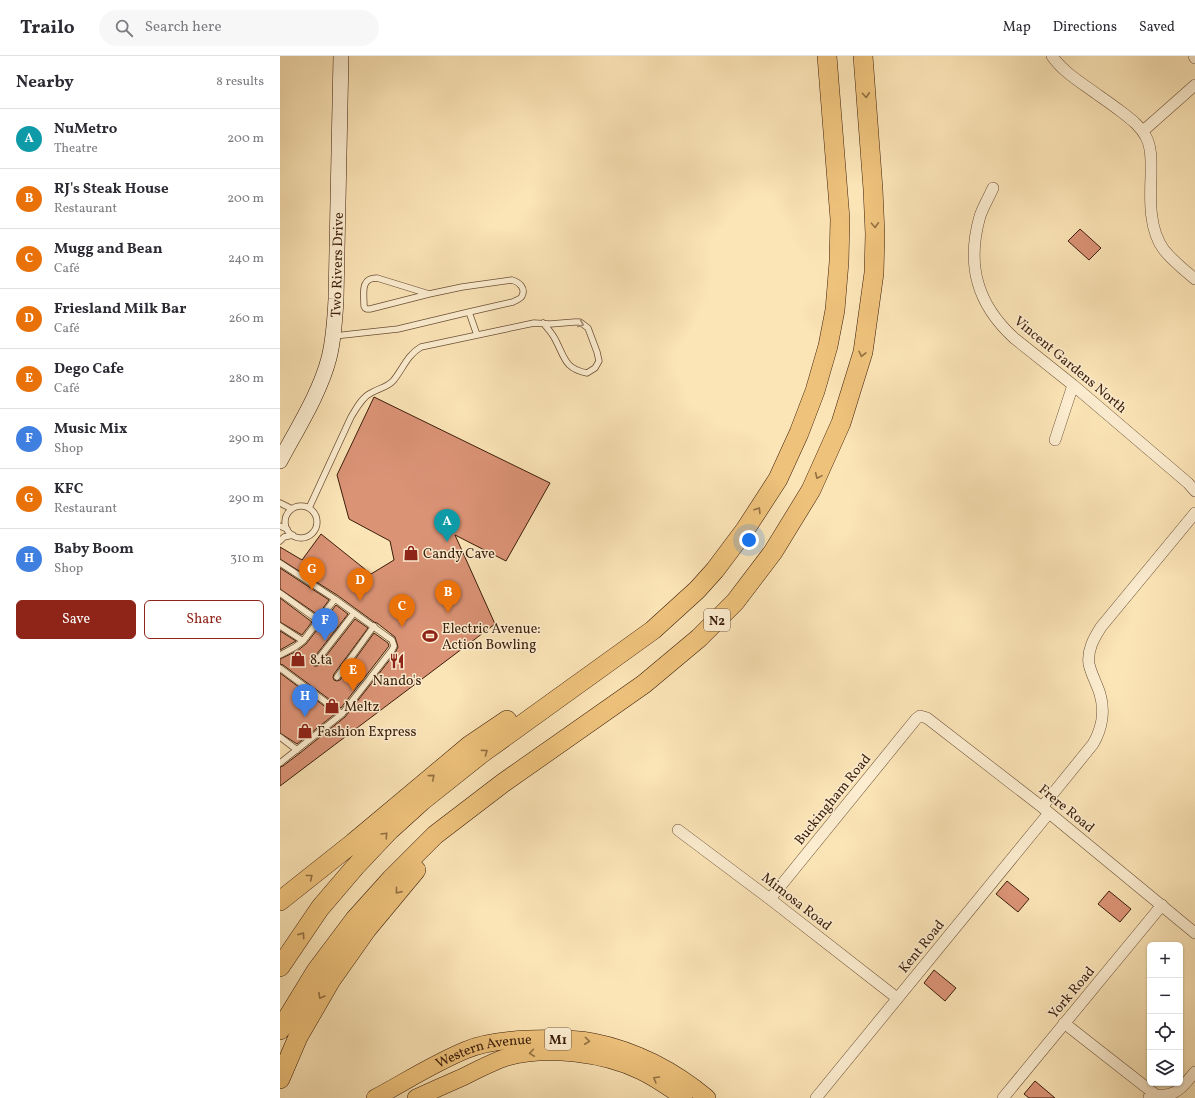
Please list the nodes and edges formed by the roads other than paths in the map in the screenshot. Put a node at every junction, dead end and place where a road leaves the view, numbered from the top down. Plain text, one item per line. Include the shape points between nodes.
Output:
1 (341, 56) edge
2 (827, 56) edge
3 (863, 56) edge
4 (1052, 56) edge
5 (1195, 85) edge
6 (1142, 131) junction
7 (993, 188) dead end
8 (1195, 279) edge
9 (429, 294) junction
10 (469, 312) junction
11 (543, 323) junction
12 (477, 335) junction
13 (333, 336) junction
14 (1073, 385) junction
15 (1055, 440) dead end
16 (280, 461) edge
17 (1195, 491) edge
18 (280, 503) edge
19 (309, 508) junction
20 (292, 509) junction
21 (1195, 513) edge
22 (280, 526) edge
23 (287, 529) junction
24 (293, 535) junction
25 (280, 541) edge
26 (280, 563) edge
27 (716, 570) junction
28 (280, 593) edge
29 (335, 599) junction
30 (354, 613) junction
31 (319, 621) junction
32 (280, 626) edge
33 (374, 626) junction
34 (303, 641) junction
35 (280, 655) edge
36 (316, 662) dead end
37 (280, 668) edge
38 (337, 677) dead end
39 (342, 714) junction
40 (916, 719) joint
41 (280, 737) edge
42 (297, 750) junction
43 (280, 763) edge
44 (503, 783) junction
45 (1045, 810) junction
46 (678, 830) dead end
47 (770, 898) junction
48 (280, 901) edge
49 (1162, 905) junction
50 (1195, 932) edge
51 (280, 967) edge
52 (897, 998) junction
53 (1064, 1023) junction
54 (280, 1030) edge
55 (1195, 1072) edge
56 (464, 1076) junction
57 (280, 1079) edge
58 (404, 1083) junction
59 (1152, 1097) edge
60 (374, 1098) edge
61 (414, 1098) edge
62 (449, 1098) edge
63 (684, 1098) edge
64 (707, 1098) edge
65 (816, 1098) edge
66 (1003, 1098) edge

1 - 13 main road, Two Rivers Drive
27 -> 2 highway, N2 via 778,479 815,391 828,346 835,310 840,219
3 -> 44 highway, N2 via 873,189 874,272 863,352 841,423 811,490 773,552 735,602 699,638 644,684
4 - 6 street via 1072,77 1099,95
5 - 6 street
6 - 8 street via 1147,139 1151,160 1152,219 1157,236 1174,261
7 - 14 street, Vincent Gardens North via 981,215 975,241 974,263 985,302 1014,338
9 - 9 lane via 370,309 364,306 365,282 372,278
9 - 10 lane via 512,280 522,286 520,299
10 - 12 lane
10 - 13 lane via 398,329
11 -> 11 lane via 584,324 597,352 598,365 587,373 567,364 557,342
11 - 12 lane
12 - 19 lane via 421,347 408,357 392,382 366,396 351,417
13 - 16 main road, Two Rivers Drive via 329,359 316,393
14 - 15 street
14 - 17 street, Vincent Gardens North
18 - 20 lane
19 - 20 lane via 301,506
19 - 24 lane via 316,514 316,528 306,537
20 - 23 lane via 287,516
21 - 45 street via 1092,640 1089,664 1101,695 1101,727 1093,744
22 - 23 lane
23 - 24 lane
24 - 25 lane
26 - 29 lane
48 -> 27 highway via 470,745 599,656
51 -> 27 highway, N2 via 320,908 390,830 481,754 653,630
28 - 31 lane
29 - 30 lane
29 - 31 lane
30 - 33 lane
30 - 36 lane
31 - 34 lane
32 - 34 lane
33 - 38 lane
33 - 39 lane via 392,640 394,646
34 - 35 lane
37 - 39 lane
39 - 42 lane
40 - 45 street, Frere Road via 920,716 927,718
40 - 47 street, Buckingham Road
41 - 42 lane
42 - 43 lane
44 - 54 highway, N2 via 435,835 391,878 355,919 316,971
44 -> 57 highway via 444,838 367,929 331,980 298,1037
45 - 49 street, Frere Road
45 - 52 street, Kent Road
46 - 47 street, Mimosa Road
47 - 52 street, Mimosa Road
49 - 50 street, Frere Road
49 - 53 street, York Road
52 - 65 street, Kent Road
53 - 59 street
53 - 66 street, York Road
55 - 59 street via 1178,1091
56 - 61 main road, Western Avenue / M1
56 - 62 main road
63 -> 56 main road, Western Avenue / M1 via 640,1070 625,1064 567,1052 550,1051 517,1055 486,1065
58 - 60 main road, Western Avenue / M1
58 - 61 main road
58 -> 64 main road, Western Avenue / M1 via 467,1050 492,1042 542,1038 594,1042 632,1053 656,1064

